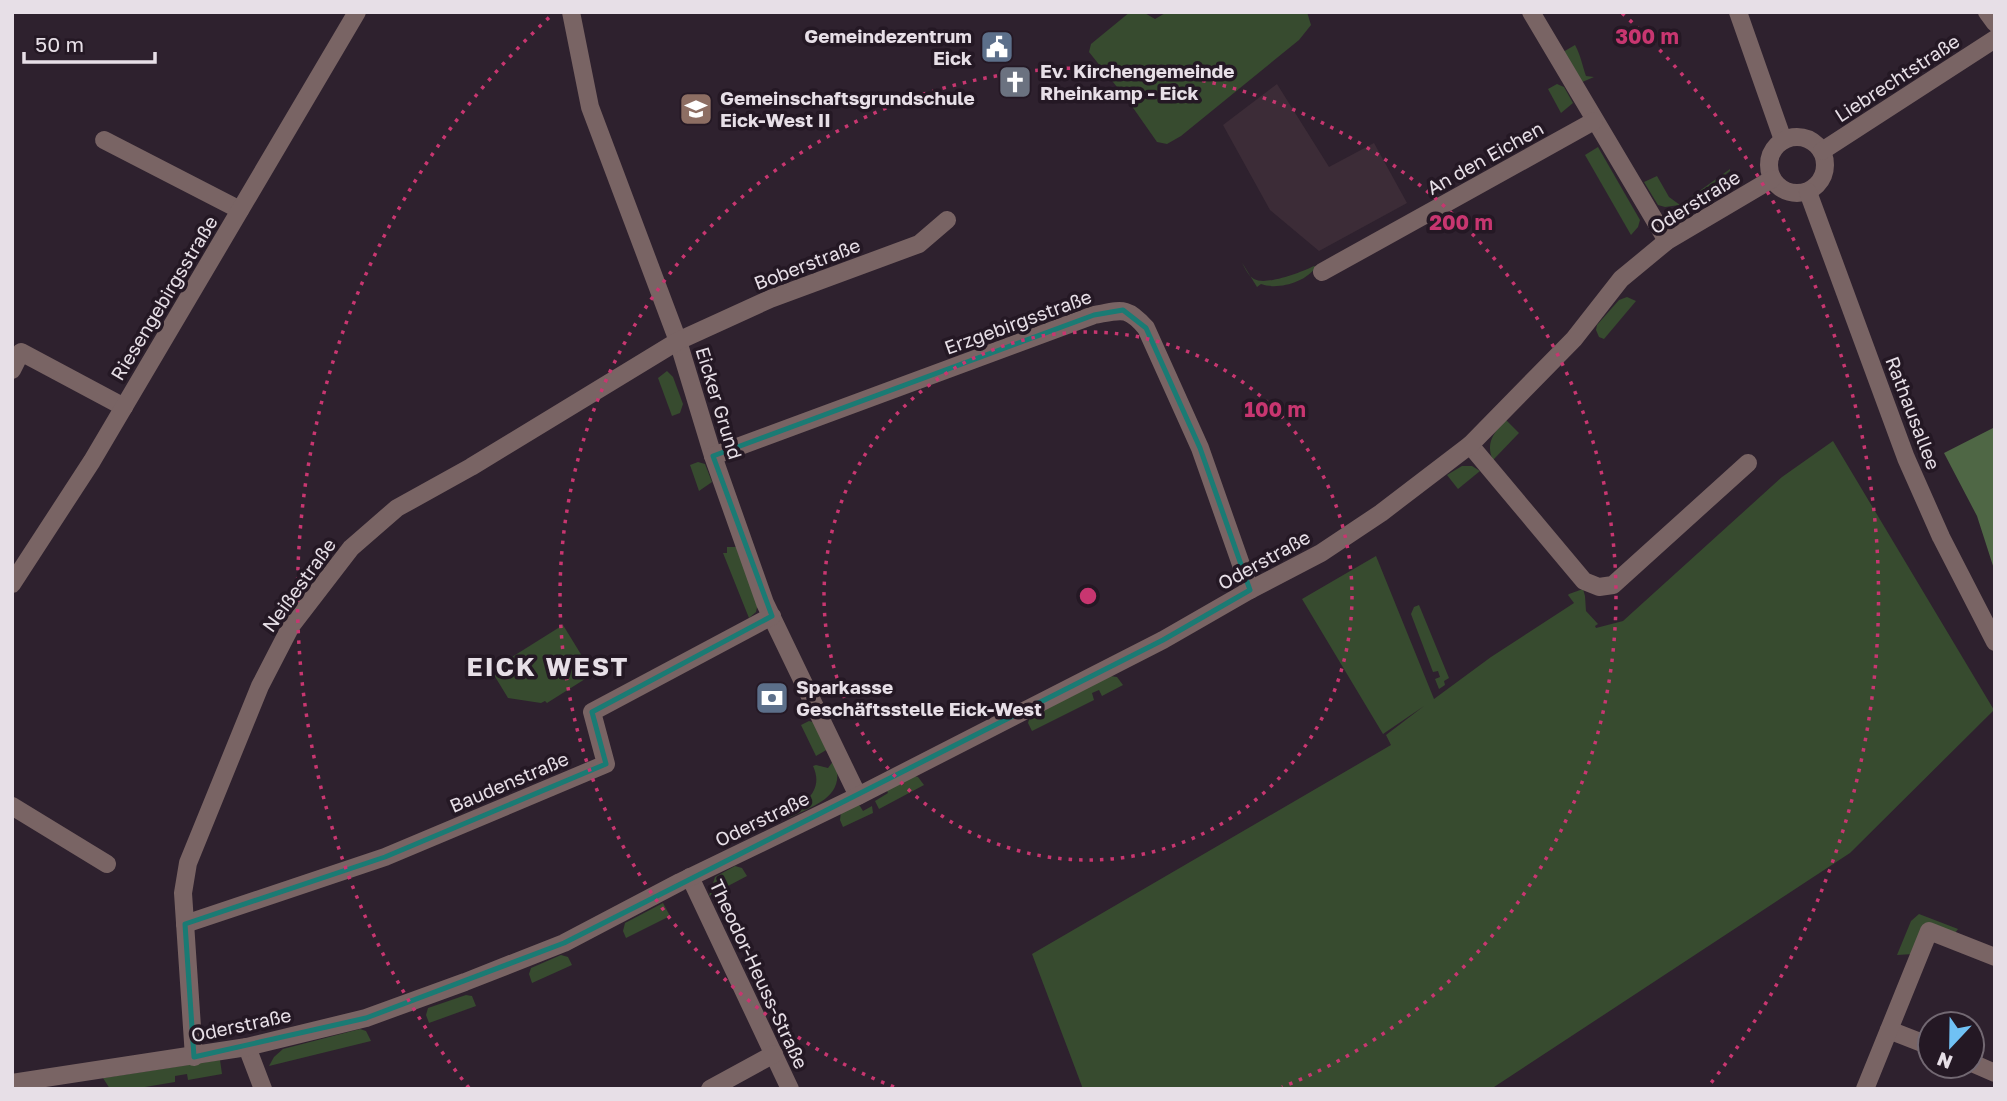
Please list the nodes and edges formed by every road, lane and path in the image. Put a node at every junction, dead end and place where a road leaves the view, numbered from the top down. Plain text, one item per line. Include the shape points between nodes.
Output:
1 (357, 12) edge
2 (571, 12) edge
3 (1531, 12) edge
4 (1738, 12) edge
5 (1987, 12) edge
6 (1995, 23) edge
7 (1995, 39) edge
8 (1594, 121) junction
9 (104, 140) dead end
10 (1783, 140) junction
11 (1822, 151) junction
12 (1772, 179) junction
13 (1808, 192) junction
14 (240, 210) junction
15 (947, 220) dead end
16 (1667, 241) junction
17 (1322, 272) dead end
18 (678, 341) junction
19 (12, 370) edge
20 (124, 407) junction
21 (1470, 445) junction
22 (713, 456) junction
23 (1748, 463) dead end
24 (12, 584) edge
25 (1250, 590) junction
26 (772, 616) junction
27 (1995, 642) edge
28 (858, 796) junction
29 (12, 806) edge
30 (107, 864) dead end
31 (690, 877) junction
32 (185, 924) junction
33 (1995, 957) edge
34 (1889, 1030) junction
35 (1916, 1041) edge
36 (247, 1047) junction
37 (774, 1054) junction
38 (194, 1057) junction
39 (12, 1083) edge
40 (263, 1089) edge
41 (710, 1089) edge
42 (790, 1089) edge
43 (1865, 1089) edge

1 - 14 street, Riesengebirgsstraße
2 - 18 street, Eicker Grund via 590,107
3 - 8 street
4 - 10 street
5 - 6 street
7 - 11 street, Liebrechtstraße
8 - 16 street
8 - 17 street, An den Eichen
9 - 14 street, Riesengebirgsstraße
10 - 11 street via 1805,138
10 - 12 street via 1769,157
11 - 13 street via 1825,171 1819,184
12 - 13 street via 1783,191
12 - 16 street, Oderstraße
13 - 27 street, Rathausallee via 1906,458
14 - 20 street, Riesengebirgsstraße
15 - 18 street, Boberstraße via 919,244 771,299
16 - 21 street, Oderstraße via 1621,279 1574,338
18 - 22 street, Eicker Grund
18 - 32 street, Neißestraße via 397,508 351,548 291,625 260,686 188,863 183,893
19 - 20 street, Riesengebirgsstraße via 21,352
20 - 24 street, Riesengebirgsstraße
21 - 23 street via 1584,581 1599,587 1613,585
21 - 25 street, Oderstraße via 1321,554
22 - 25 street, Erzgebirgsstraße via 1094,316 1123,310 1133,313 1152,340 1200,448
22 - 26 street, Eicker Grund
25 - 28 street, Oderstraße via 1163,640
26 - 28 street, Eicker Grund
26 - 32 street, Baudenstraße via 592,712 606,764 385,857
28 - 31 street, Oderstraße
29 - 30 street
31 - 36 street, Oderstraße via 564,943 465,982 366,1018
31 - 37 street, Theodor-Heuss-Straße
32 - 38 street, Neißestraße
33 - 34 street via 1929,931
34 - 35 street
34 - 43 street
36 - 38 street, Oderstraße
36 - 40 street
37 - 41 street
37 - 42 street, Theodor-Heuss-Straße
38 - 39 street, Oderstraße

